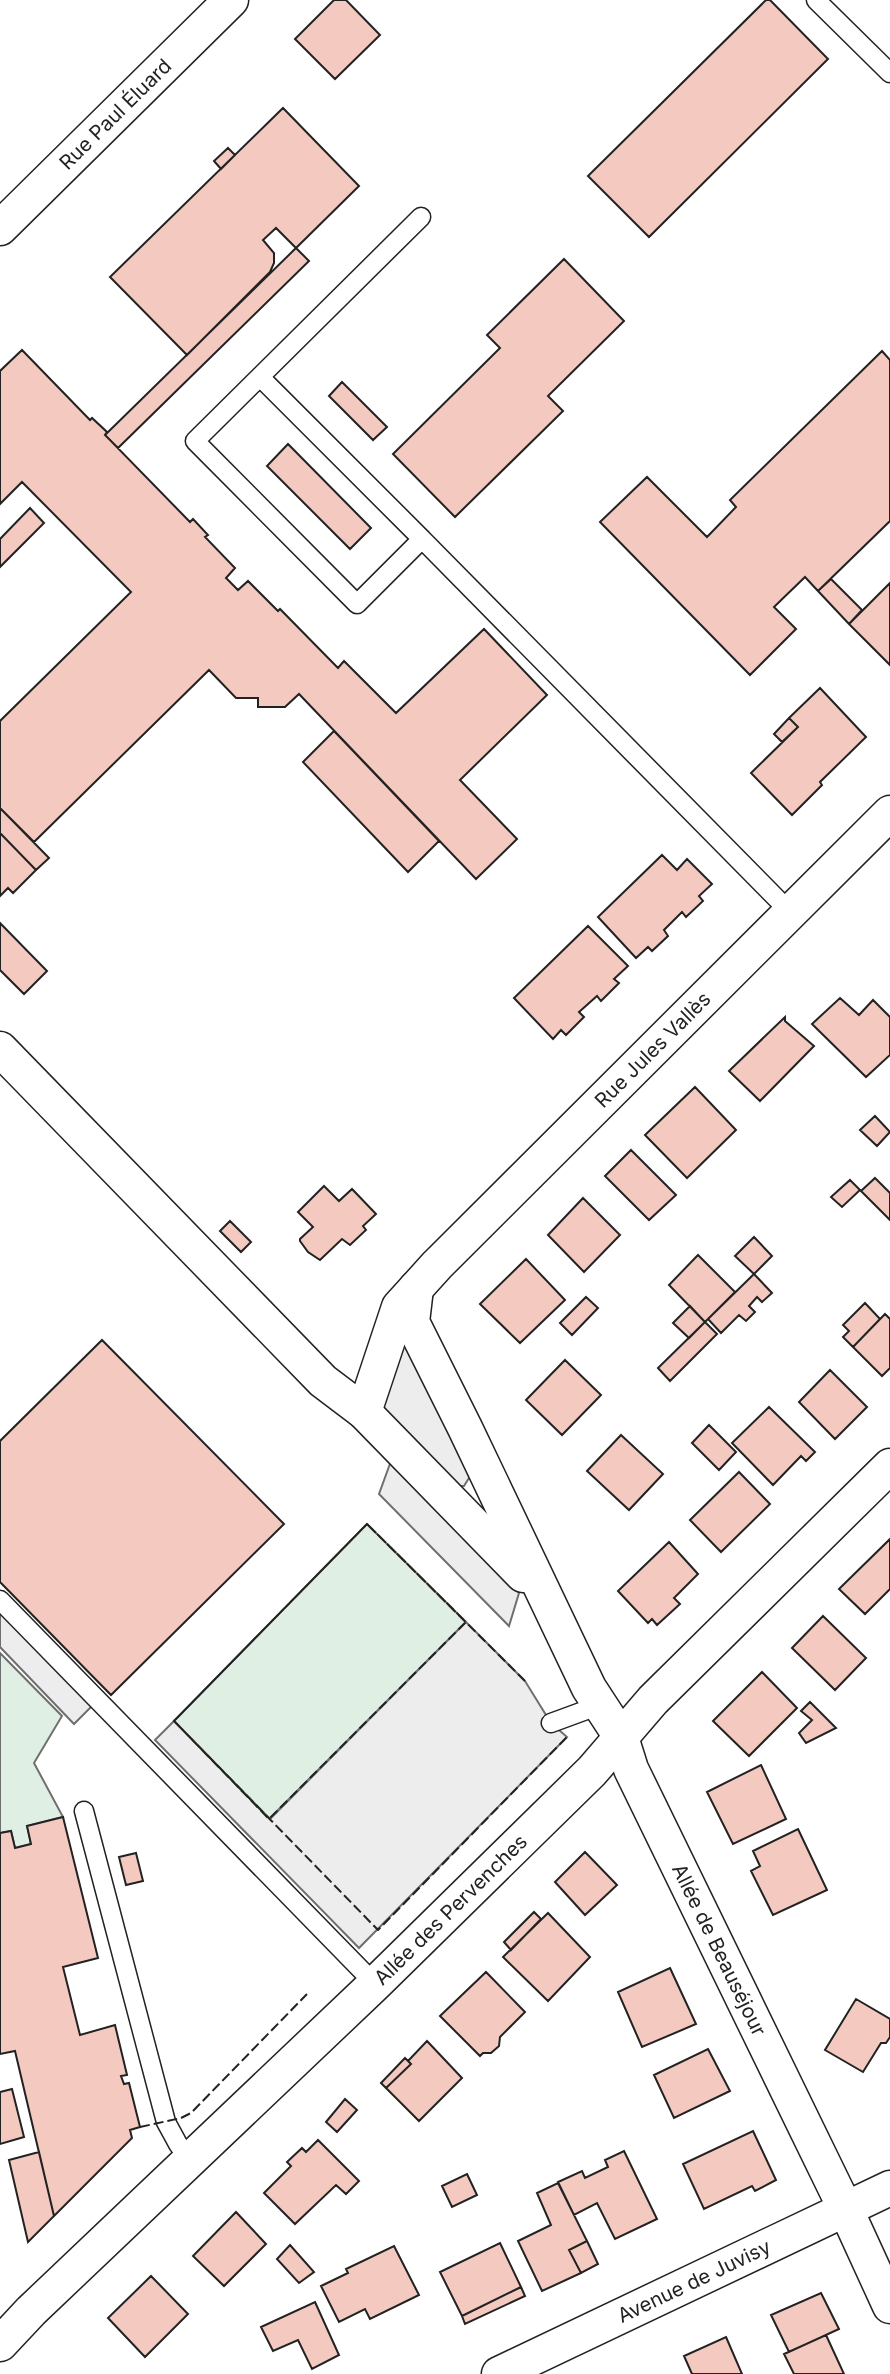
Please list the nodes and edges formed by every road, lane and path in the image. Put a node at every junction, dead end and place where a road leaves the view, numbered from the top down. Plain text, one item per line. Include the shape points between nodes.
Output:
1 (231, 0) edge
2 (816, 0) edge
3 (890, 73) edge
4 (421, 217) dead end
5 (0, 228) edge
6 (260, 377) junction
7 (422, 539) junction
8 (890, 813) edge
9 (790, 912) junction
10 (0, 1049) edge
11 (416, 1288) junction
12 (364, 1412) junction
13 (890, 1466) edge
14 (543, 1596) junction
15 (0, 1600) edge
16 (600, 1705) junction
17 (551, 1723) dead end
18 (621, 1737) junction
19 (84, 1811) dead end
20 (375, 1984) junction
21 (190, 2160) junction
22 (889, 2184) edge
23 (846, 2210) junction
24 (890, 2306) edge
25 (0, 2344) edge
26 (499, 2374) edge

1 - 5 street, Rue Paul Éluard
2 - 3 lane
4 - 6 lane
6 - 7 lane
6 - 7 lane via 195,441 346,593 357,604
7 - 9 lane
8 - 9 street, Rue Jules Vallès
9 - 11 street, Rue Jules Vallès
10 - 12 street via 323,1381
11 - 12 street, Rue Jules Vallès via 399,1307
11 - 14 street via 412,1322
12 - 14 street
13 - 18 street, Allée des Pervenches
14 - 16 street, Allée de Beauséjour
15 - 20 lane
16 - 17 lane
16 - 18 street, Allée de Beauséjour
18 - 20 street, Allée des Pervenches
18 - 23 street, Allée de Beauséjour via 631,1769
19 - 21 lane via 166,2122
20 - 21 street, Allée des Pervenches
21 - 25 street, Allée des Pervenches
22 - 23 street, Avenue de Juvisy
23 - 24 street, Allée de Beauséjour
23 - 26 street, Avenue de Juvisy

